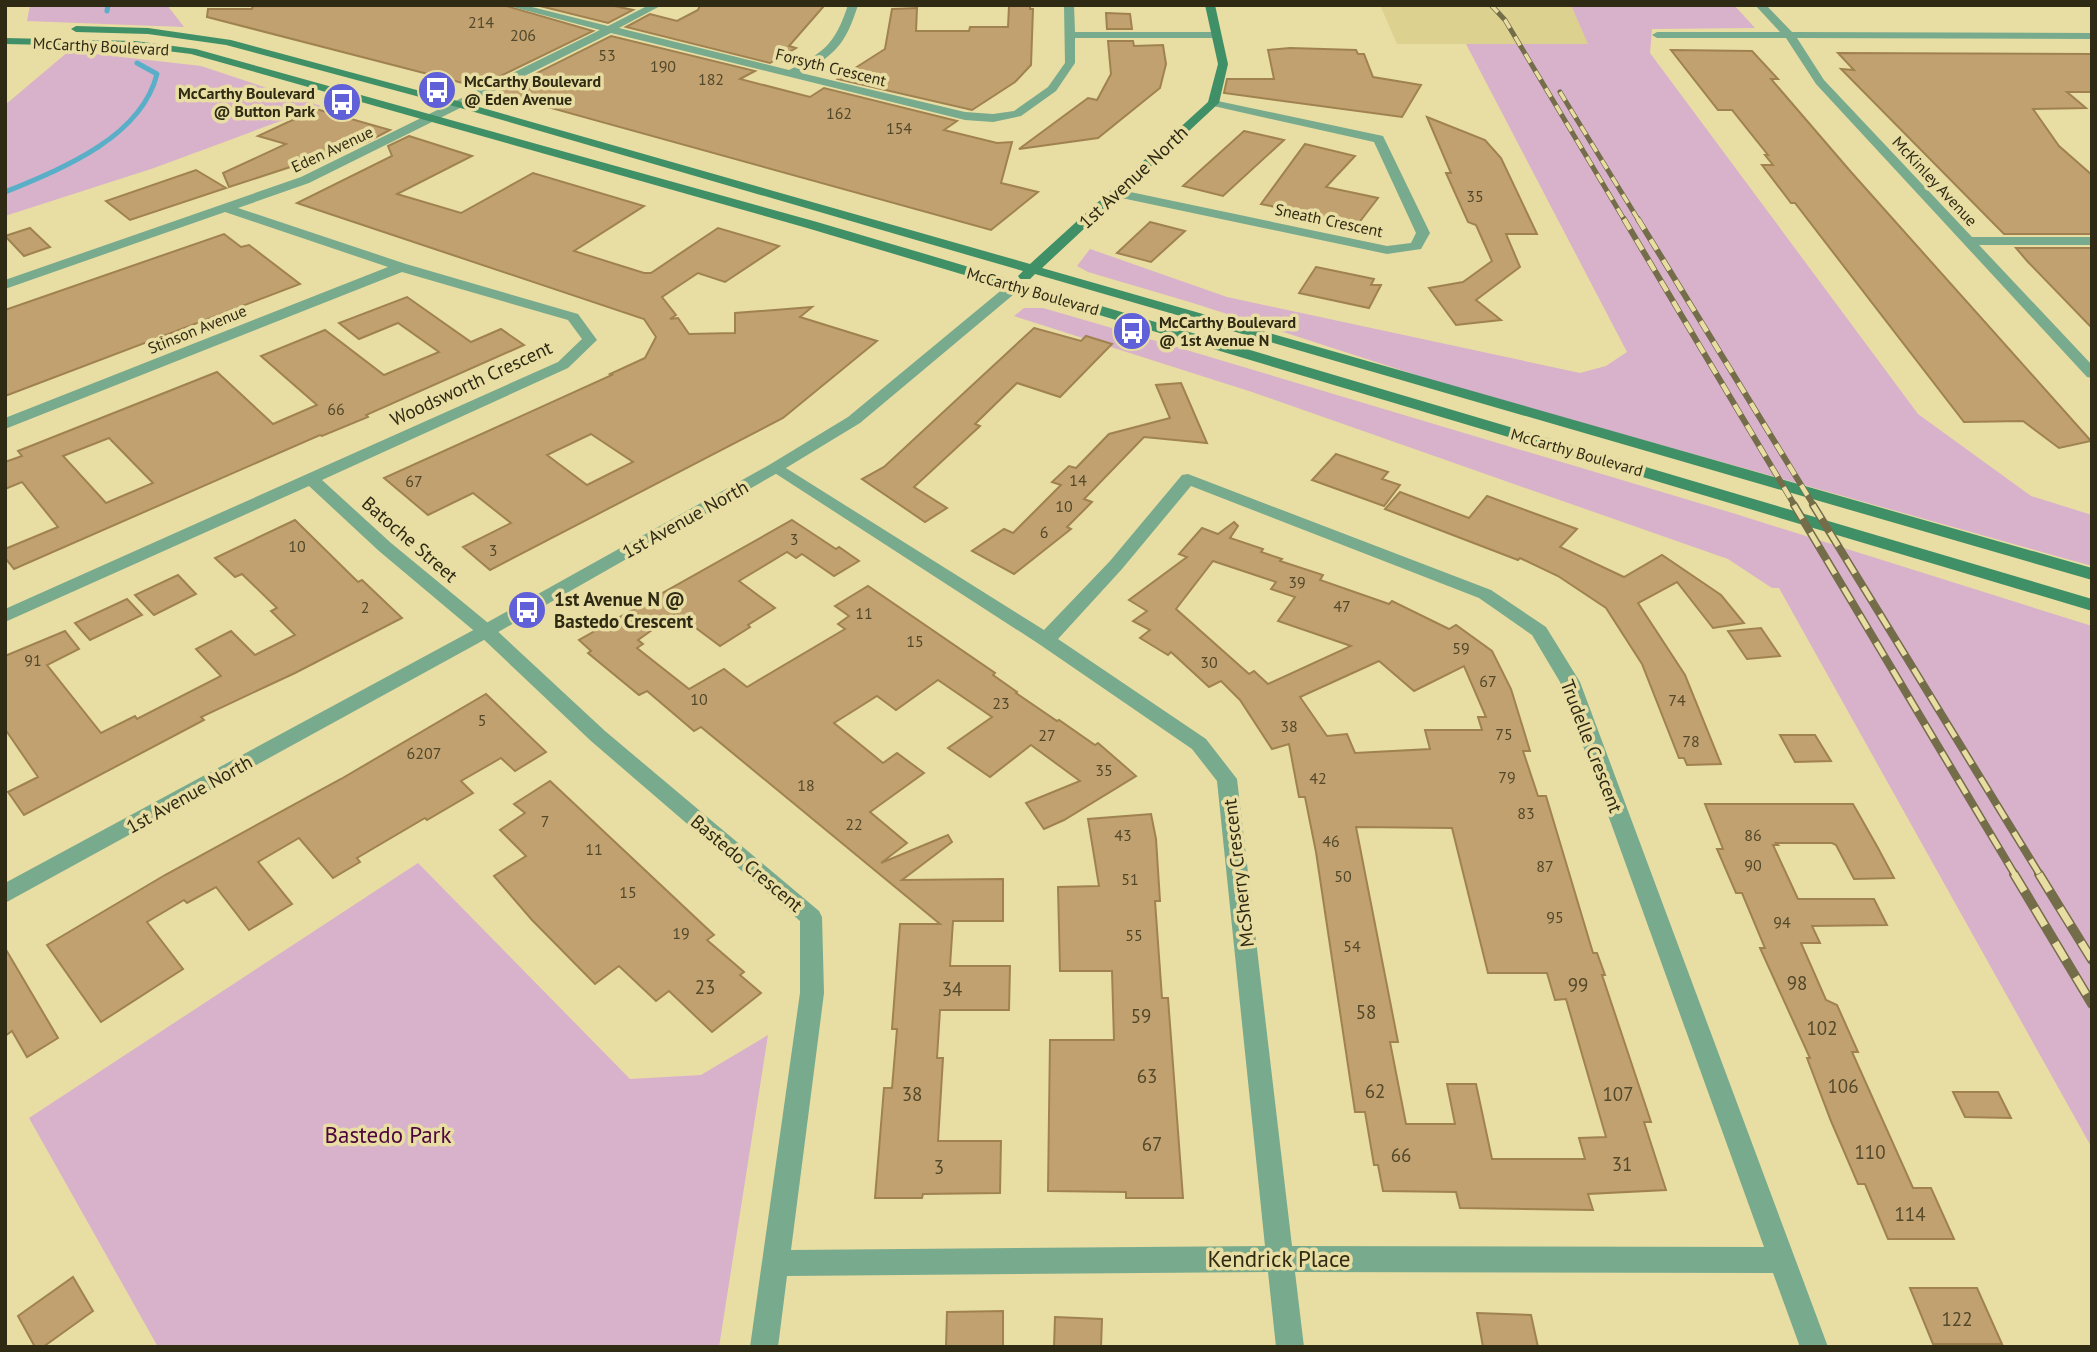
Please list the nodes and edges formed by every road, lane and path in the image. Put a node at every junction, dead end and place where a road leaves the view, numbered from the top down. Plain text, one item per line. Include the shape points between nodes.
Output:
1 (510, 5) edge
2 (657, 5) edge
3 (853, 5) edge
4 (1069, 5) edge
5 (1210, 5) edge
6 (1760, 5) edge
7 (5, 29) edge
8 (44, 29) dead end
9 (57, 29) dead end
10 (614, 29) junction
11 (1071, 34) junction
12 (1216, 35) junction
13 (1657, 35) dead end
14 (1789, 35) junction
15 (2092, 36) edge
16 (5, 41) edge
17 (792, 73) junction
18 (1213, 103) junction
19 (461, 105) junction
20 (434, 118) junction
21 (1116, 193) junction
22 (225, 208) junction
23 (1966, 241) junction
24 (2092, 241) edge
25 (401, 267) junction
26 (1033, 270) junction
27 (5, 285) edge
28 (1015, 286) junction
29 (2092, 374) edge
30 (5, 424) edge
31 (775, 468) junction
32 (309, 477) junction
33 (2092, 574) edge
34 (2092, 606) edge
35 (5, 615) edge
36 (486, 631) junction
37 (1046, 639) junction
38 (5, 894) edge
39 (1282, 1259) junction
40 (1784, 1260) junction
41 (775, 1263) junction
42 (764, 1347) edge
43 (1290, 1347) edge
44 (1814, 1347) edge

1 - 10 street, Forsyth Crescent
2 - 10 street, Eden Avenue
3 - 17 street via 843,38 830,54
4 - 11 street, Forsyth Crescent
5 - 12 main road
6 - 14 street, McKinley Avenue
7 - 8 main road, McCarthy Boulevard
9 - 19 main road, McCarthy Boulevard via 148,31 228,42
10 - 17 street, Forsyth Crescent
10 - 19 street, Eden Avenue
11 - 12 street
11 - 17 street, Forsyth Crescent via 1070,63 1052,89 1017,114 993,118 965,116
12 - 18 main road via 1223,64
13 - 14 street
14 - 15 street
14 - 23 street, McKinley Avenue via 1820,82
16 - 20 main road, McCarthy Boulevard via 135,44 192,51
18 - 21 main road, 1st Avenue North
18 - 21 street, Sneath Crescent via 1380,139 1423,233 1416,246 1387,250
19 - 20 street, Eden Avenue
19 - 26 main road, McCarthy Boulevard
20 - 22 street, Eden Avenue via 305,180
20 - 28 main road, McCarthy Boulevard
21 - 26 main road, 1st Avenue North
22 - 25 street, Woodsworth Crescent
22 - 27 street, Eden Avenue
23 - 24 street
23 - 29 street, McKinley Avenue
25 - 30 street, Stinson Avenue
25 - 32 street, Woodsworth Crescent via 573,317 590,340 562,365
26 - 28 main road, 1st Avenue North
26 - 33 main road, McCarthy Boulevard
28 - 31 street, 1st Avenue North via 854,420
28 - 34 main road, McCarthy Boulevard
31 - 36 street, 1st Avenue North
31 - 37 street, McSherry Crescent
32 - 35 street, Woodsworth Crescent
32 - 36 street, Batoche Street
36 - 38 street, 1st Avenue North
36 - 41 street, Bastedo Crescent via 598,736 811,917 812,993
37 - 39 street, McSherry Crescent via 1199,744 1227,779
37 - 40 street, Trudelle Crescent via 1188,480 1485,594 1539,631 1570,682
39 - 40 street, Kendrick Place
39 - 41 street, Kendrick Place
39 - 43 street, McSherry Crescent
40 - 44 street, Trudelle Crescent
41 - 42 street, Bastedo Crescent

